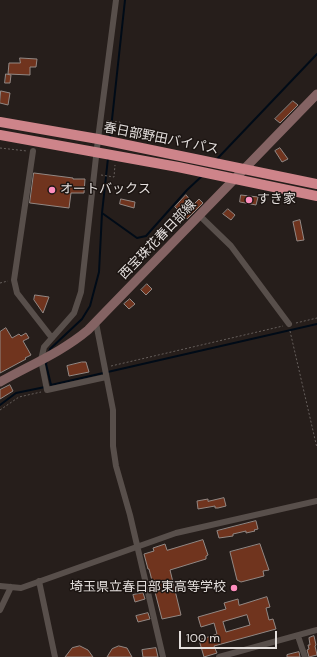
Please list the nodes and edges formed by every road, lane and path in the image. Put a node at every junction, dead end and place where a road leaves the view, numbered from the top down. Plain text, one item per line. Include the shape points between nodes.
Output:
1 (116, 0) edge
2 (317, 94) edge
3 (100, 120) junction
4 (0, 122) edge
5 (0, 135) edge
6 (119, 135) dead end
7 (98, 140) junction
8 (0, 148) edge
9 (33, 152) joint
10 (97, 152) junction
11 (116, 163) dead end
12 (244, 169) junction
13 (94, 174) junction
14 (235, 179) junction
15 (317, 184) edge
16 (317, 196) edge
17 (200, 216) junction
18 (14, 280) junction
19 (0, 283) edge
20 (317, 318) edge
21 (96, 323) junction
22 (289, 324) junction
23 (52, 338) junction
24 (42, 359) junction
25 (104, 367) junction
26 (106, 377) junction
27 (0, 382) edge
28 (47, 390) junction
29 (0, 410) edge
30 (317, 448) edge
31 (317, 500) edge
32 (137, 546) junction
33 (39, 581) junction
34 (0, 586) edge
35 (11, 587) junction
36 (0, 610) edge
37 (317, 630) edge
38 (298, 636) junction
39 (55, 657) edge
40 (163, 657) edge
41 (218, 657) edge
42 (305, 657) edge

1 - 3 street
2 - 12 main road, 西宝珠花春日部線
3 - 6 path via 120,122
3 - 7 street
4 - 7 highway, 春日部野田バイパス
5 - 10 highway, 春日部野田バイパス
7 - 10 street
7 - 12 highway, 春日部野田バイパス
8 - 9 path
9 - 18 street
10 - 13 street
10 - 14 highway, 春日部野田バイパス
11 - 13 path via 114,177
12 - 14 main road, 西宝珠花春日部線
12 - 15 highway, 春日部野田バイパス
13 - 23 street via 81,292 74,313
14 - 16 highway, 春日部野田バイパス
14 - 17 main road, 西宝珠花春日部線
17 - 21 main road, 西宝珠花春日部線
17 - 22 street via 231,246
18 - 19 path
18 - 23 street via 17,292
20 - 22 path
21 - 24 main road, 西宝珠花春日部線 via 78,339
21 - 25 street
22 - 25 path
22 - 30 path
23 - 24 street via 44,347
24 - 27 main road, 西宝珠花春日部線
24 - 28 street
25 - 26 street
26 - 28 street
26 - 32 street via 113,410 116,466
28 - 29 path via 19,397
31 - 32 street via 176,533
32 - 33 street
32 - 40 street
33 - 35 street via 21,588
33 - 39 street
34 - 35 street
35 - 36 street
37 - 38 street
38 - 41 street
38 - 42 street

